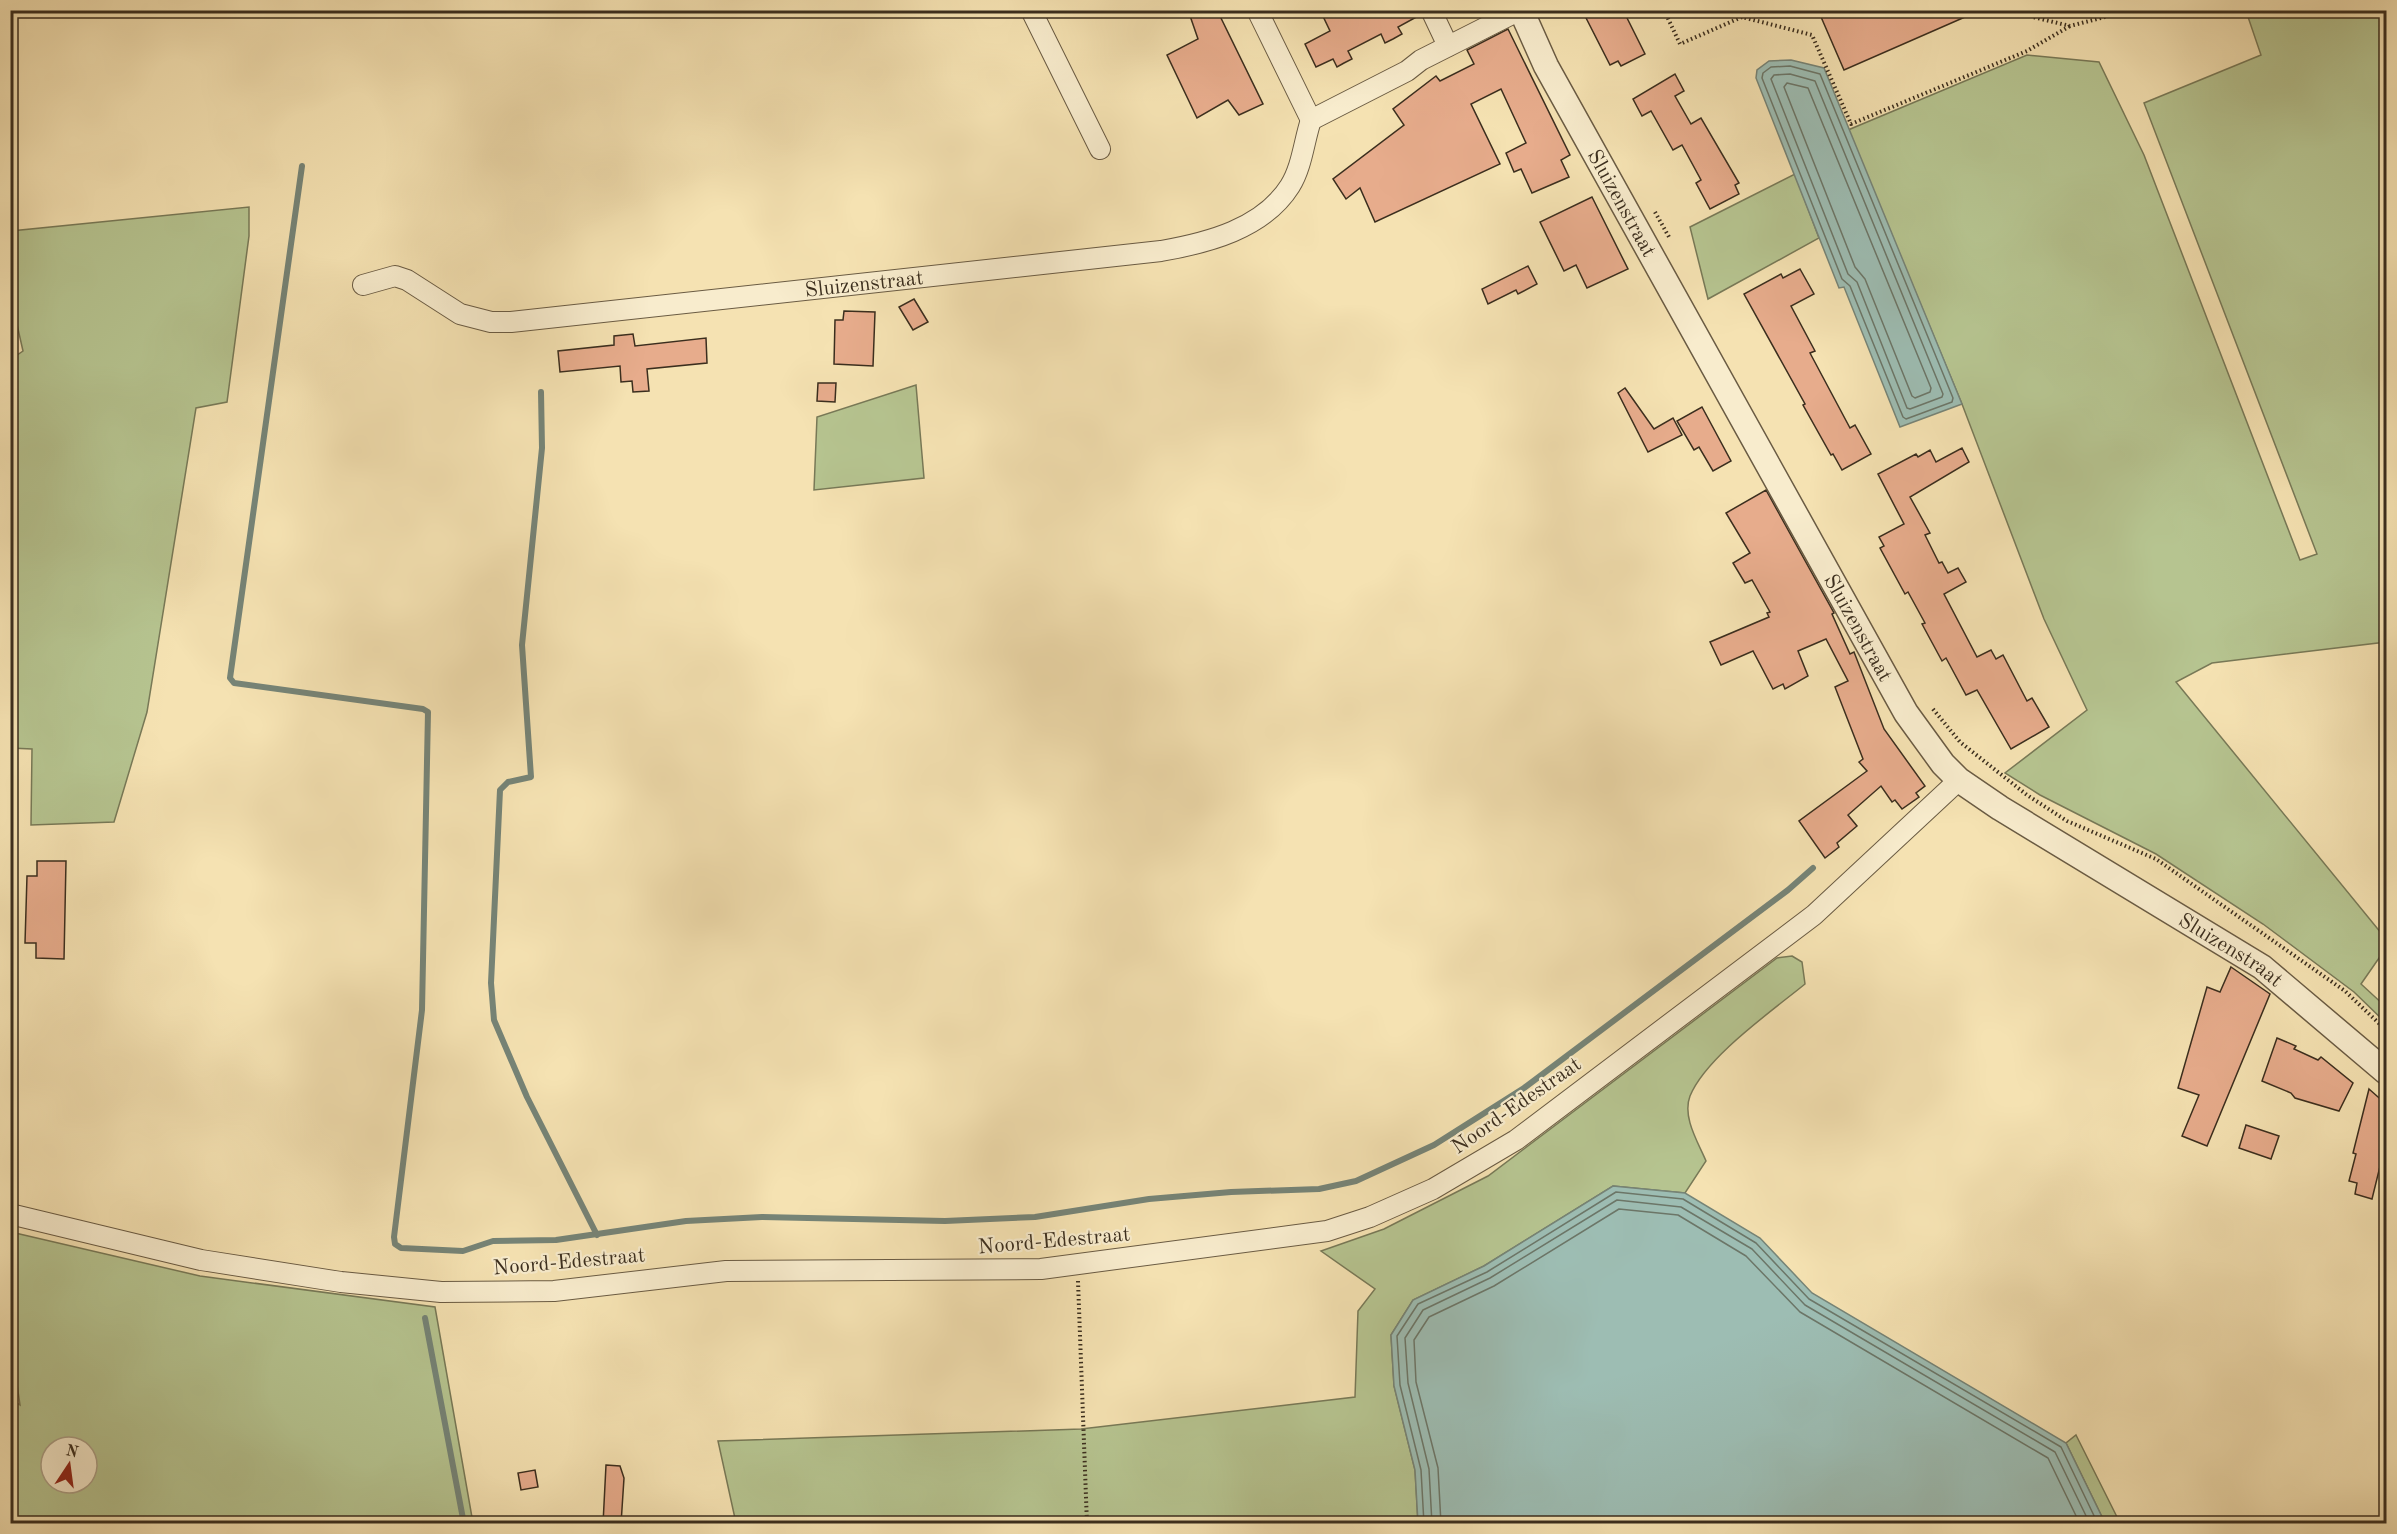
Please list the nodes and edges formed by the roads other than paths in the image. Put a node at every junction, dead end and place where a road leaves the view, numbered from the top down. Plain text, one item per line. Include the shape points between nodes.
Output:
1 (1031, 10) edge
2 (1257, 10) edge
3 (1431, 10) edge
4 (1520, 10) edge
5 (1448, 46) junction
6 (1311, 120) junction
7 (1100, 149) dead end
8 (363, 285) dead end
9 (1959, 780) junction
10 (2386, 1072) edge
11 (10, 1214) edge

1 - 7 street
2 - 6 street
3 - 5 street
4 - 5 street
4 - 9 street, Sluizenstraat via 1546,66 1906,713
5 - 6 street
6 - 8 street, Sluizenstraat via 1290,186 1273,204 1225,237 1161,251 511,322 491,322 460,314 407,279 395,276
9 - 10 street, Sluizenstraat via 2262,967
9 - 11 street, Noord-Edestraat via 1815,915 1555,1112 1452,1179 1388,1210 1327,1232 1077,1265 980,1271 726,1271 554,1291 441,1292 331,1281 201,1260

